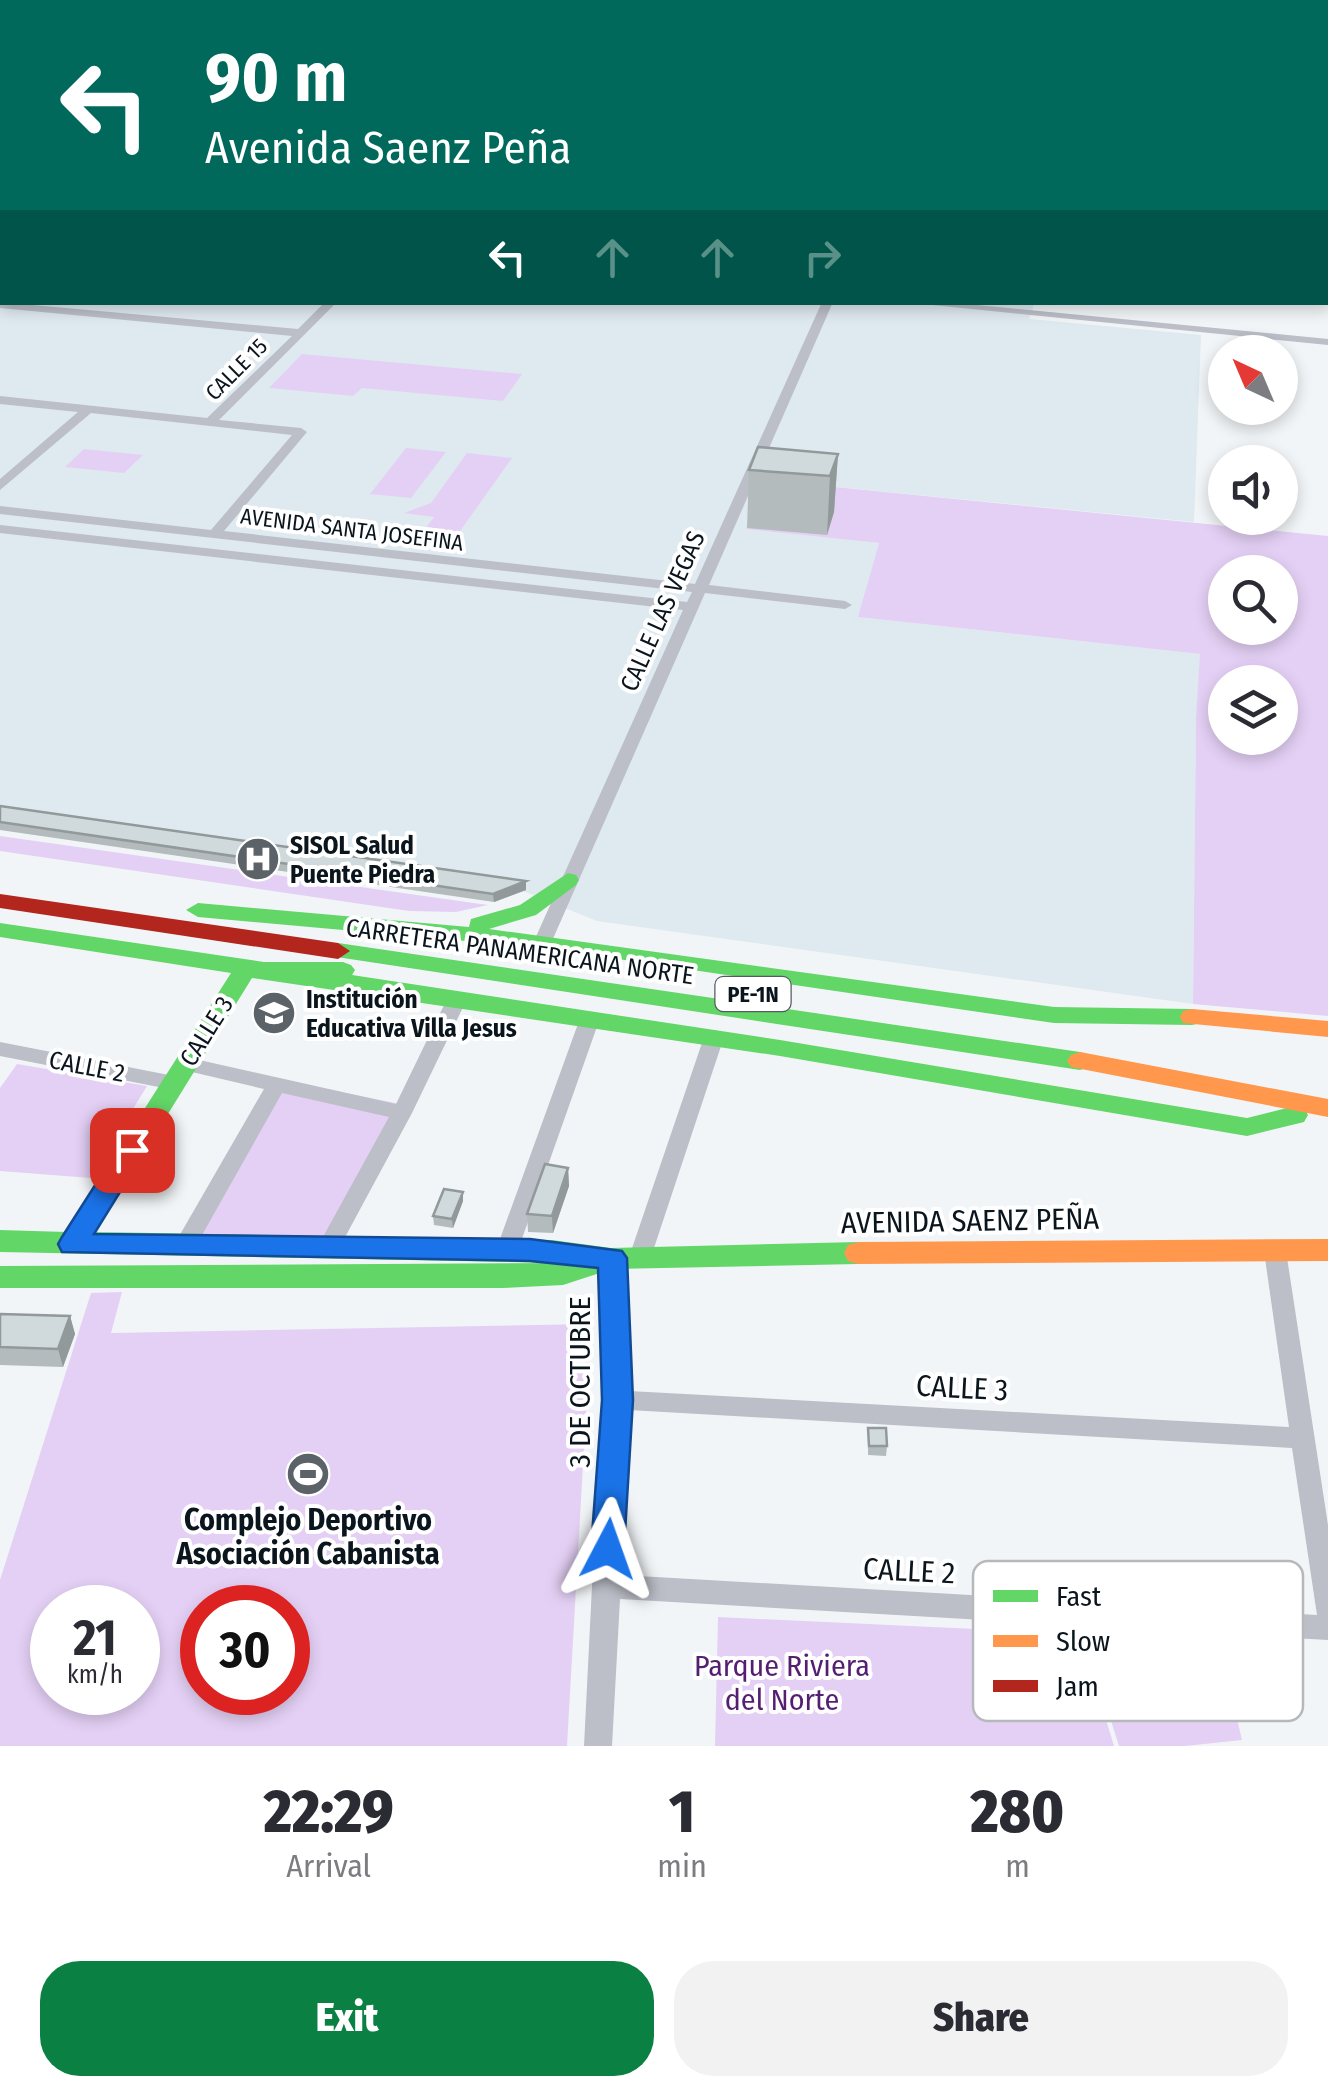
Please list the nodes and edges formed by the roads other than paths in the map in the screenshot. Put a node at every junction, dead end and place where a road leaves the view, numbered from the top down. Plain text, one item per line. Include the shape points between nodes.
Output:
1 (0, 305) edge
2 (329, 305) edge
3 (827, 305) edge
4 (940, 305) edge
5 (1048, 305) edge
6 (300, 333) junction
7 (1328, 334) edge
8 (1328, 342) edge
9 (0, 400) edge
10 (90, 410) junction
11 (210, 422) junction
12 (0, 486) edge
13 (0, 510) edge
14 (0, 529) edge
15 (214, 534) junction
16 (699, 589) junction
17 (845, 605) dead end
18 (692, 608) junction
19 (568, 880) junction
20 (0, 881) edge
21 (0, 901) edge
22 (177, 908) junction
23 (423, 928) junction
24 (0, 930) edge
25 (543, 941) junction
26 (434, 966) junction
27 (245, 970) junction
28 (456, 1001) junction
29 (589, 1021) junction
30 (1328, 1030) edge
31 (714, 1038) junction
32 (3, 1055) edge
33 (1198, 1060) dead end
34 (180, 1074) junction
35 (276, 1085) junction
36 (1218, 1085) junction
37 (1328, 1108) edge
38 (402, 1112) junction
39 (1294, 1115) junction
40 (1328, 1128) edge
41 (0, 1242) edge
42 (72, 1244) junction
43 (186, 1245) junction
44 (329, 1246) junction
45 (507, 1250) junction
46 (1328, 1250) edge
47 (1275, 1251) junction
48 (640, 1256) junction
49 (612, 1258) junction
50 (0, 1278) edge
51 (618, 1400) junction
52 (1302, 1438) junction
53 (605, 1586) junction
54 (973, 1607) edge
55 (1328, 1611) edge
56 (1303, 1627) edge
57 (1328, 1628) edge
58 (598, 1746) edge

1 - 6 street
2 - 6 street, CALLE 15
3 - 16 street, CALLE LAS VEGAS
4 - 8 street
5 - 7 street
6 - 11 street, CALLE 15
9 - 10 street
10 - 11 street
10 - 12 street
11 - 15 street via 296,430 301,436
13 - 15 street, AVENIDA SANTA JOSEFINA
14 - 18 street, AVENIDA SANTA JOSEFINA
15 - 16 street, AVENIDA SANTA JOSEFINA
16 - 17 street, AVENIDA SANTA JOSEFINA
16 - 18 street, CALLE LAS VEGAS
18 - 19 street, CALLE LAS VEGAS
19 - 23 main road via 549,900 511,918
19 - 25 street, CALLE LAS VEGAS
20 - 22 main road, CARRETERA PANAMERICANA NORTE / PE-1N
21 - 26 main road, CARRETERA PANAMERICANA NORTE / PE-1N
22 - 23 main road
22 - 33 main road, CARRETERA PANAMERICANA NORTE / PE-1N
23 - 25 main road
24 - 27 main road
25 - 30 main road via 1054,1015 1221,1018
26 - 27 main road
26 - 36 main road, CARRETERA PANAMERICANA NORTE / PE-1N
27 - 28 main road
27 - 34 main road, CALLE 3
28 - 29 main road
28 - 38 street
29 - 31 main road
29 - 45 street
31 - 39 main road via 1247,1127
31 - 48 street
32 - 34 street, CALLE 2
34 - 35 street, CALLE 2
34 - 42 main road, CALLE 3
35 - 38 street, CALLE 2
35 - 43 street
36 - 37 main road, CARRETERA PANAMERICANA NORTE / PE-1N
36 - 39 main road
38 - 44 street
39 - 40 main road
41 - 42 main road, AVENIDA SAENZ PEÑA
42 - 43 main road, AVENIDA SAENZ PEÑA
43 - 44 main road, AVENIDA SAENZ PEÑA
44 - 45 main road, AVENIDA SAENZ PEÑA
45 - 49 main road, AVENIDA SAENZ PEÑA
46 - 47 main road, AVENIDA SAENZ PEÑA
47 - 48 main road, AVENIDA SAENZ PEÑA
47 - 52 street
48 - 49 main road, AVENIDA SAENZ PEÑA
49 - 50 main road, AVENIDA SAENZ PEÑA via 563,1274 503,1277
49 - 51 street, 3 DE OCTUBRE
51 - 52 street, CALLE 3
51 - 53 street, 3 DE OCTUBRE
52 - 55 street
53 - 54 street, CALLE 2
53 - 58 street, 3 DE OCTUBRE
56 - 57 street, CALLE 2

